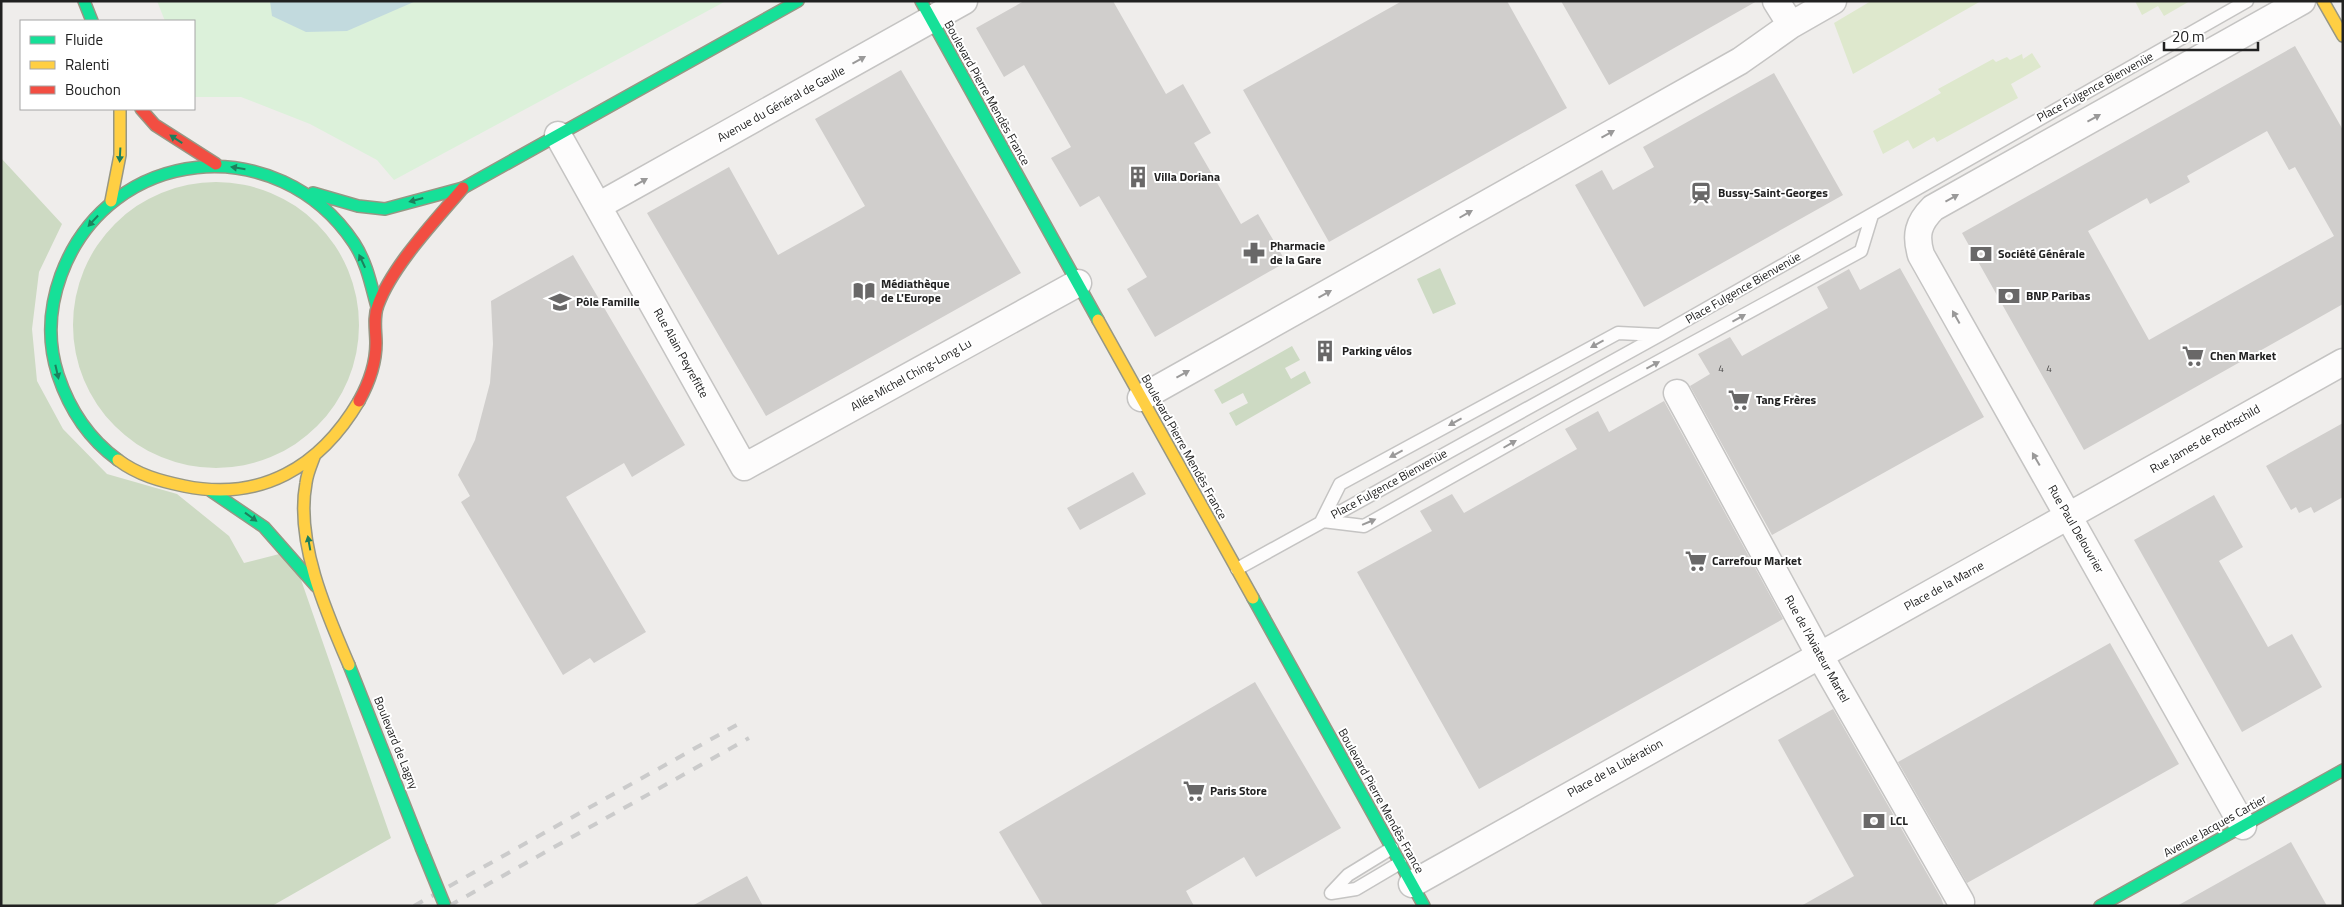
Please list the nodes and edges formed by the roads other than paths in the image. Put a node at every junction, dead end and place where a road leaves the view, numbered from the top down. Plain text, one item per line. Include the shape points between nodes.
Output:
1 (84, 1) edge
2 (798, 1) edge
3 (964, 1) edge
4 (1776, 1) edge
5 (1833, 1) edge
6 (2247, 1) edge
7 (2302, 1) edge
8 (2323, 1) edge
9 (926, 10) edge
10 (92, 20) edge
11 (1791, 25) junction
12 (2343, 36) edge
13 (120, 110) edge
14 (142, 110) edge
15 (558, 135) junction
16 (216, 164) junction
17 (464, 188) junction
18 (302, 190) junction
19 (111, 201) junction
20 (598, 206) junction
21 (1872, 215) junction
22 (1078, 283) junction
23 (377, 307) junction
24 (1660, 335) junction
25 (2343, 362) edge
26 (1678, 393) dead end
27 (1141, 398) junction
28 (314, 457) junction
29 (744, 467) joint
30 (211, 491) junction
31 (2069, 516) junction
32 (1321, 522) junction
33 (1237, 569) junction
34 (319, 590) junction
35 (1820, 656) junction
36 (2343, 770) edge
37 (2243, 826) junction
38 (1392, 848) junction
39 (1412, 884) edge
40 (1961, 902) dead end
41 (445, 906) edge
42 (2100, 906) edge

1 - 10 main road
2 - 15 main road
3 - 9 street, Avenue du Général de Gaulle
4 - 11 street
5 - 11 street
6 - 21 lane, Place Fulgence Bienvenüe
31 -> 7 street, Rue Paul Delouvrier via 1921,255 1917,242 1923,218 1933,208
8 - 12 main road
20 -> 9 street, Avenue du Général de Gaulle
9 - 22 main road, Boulevard Pierre Mendès France
27 -> 11 street via 1740,61
13 -> 19 main road via 120,166
16 -> 14 main road via 155,125
15 - 17 main road
15 - 20 street, Rue Alain Peyrefitte
18 -> 16 main road via 260,171
16 - 19 main road via 178,168 142,181
17 -> 18 main road via 386,209 347,204
17 - 23 main road via 403,260
23 -> 18 main road via 364,261 338,220
19 -> 30 main road via 78,237 57,280 50,328 57,376 78,420 110,455 152,480
20 - 29 street, Rue Alain Peyrefitte
21 - 24 lane, Place Fulgence Bienvenüe
32 -> 21 lane via 1364,526 1861,251
22 - 27 main road, Boulevard Pierre Mendès France
22 - 29 street, Allée Michel Ching-Long Lu
23 - 28 main road via 375,357 359,405
24 - 32 lane, Place Fulgence Bienvenüe
24 -> 32 lane via 1618,333 1350,478 1340,484
25 - 31 street, Rue James de Rothschild
26 - 35 street, Rue de l'Aviateur Martel
27 - 33 main road, Boulevard Pierre Mendès France
28 - 30 main road via 290,473 246,489
34 -> 28 main road, Boulevard de Lagny via 304,512 305,484
30 -> 34 main road, Boulevard de Lagny via 264,527
31 - 35 street, Place de la Marne
31 - 37 street, Rue Paul Delouvrier
32 - 33 lane, Place Fulgence Bienvenüe
33 - 38 main road, Boulevard Pierre Mendès France
34 - 41 main road, Boulevard de Lagny, bridge
35 - 39 street, Place de la Libération
35 - 40 street, Rue de l'Aviateur Martel
36 - 37 main road, Avenue Jacques Cartier
37 - 42 main road, Avenue Jacques Cartier
38 - 39 main road, Boulevard Pierre Mendès France
38 - 39 lane via 1348,874 1331,893

